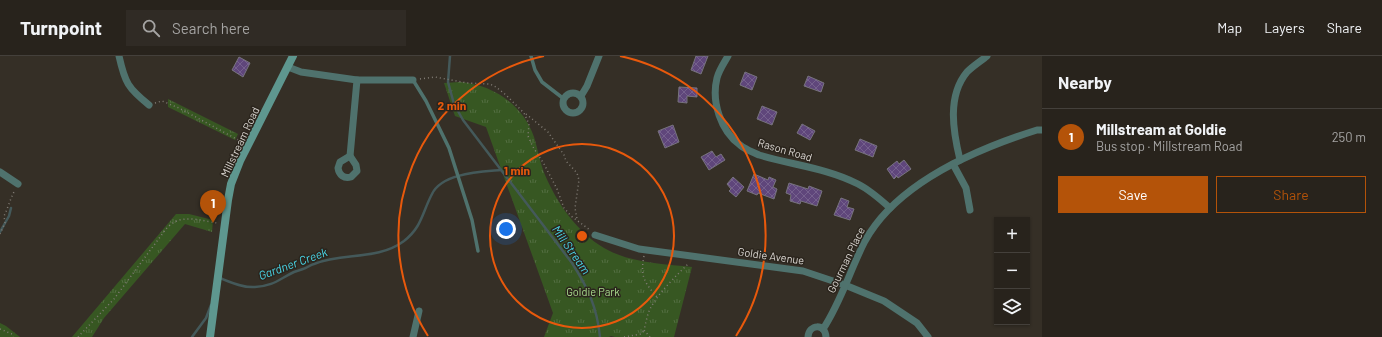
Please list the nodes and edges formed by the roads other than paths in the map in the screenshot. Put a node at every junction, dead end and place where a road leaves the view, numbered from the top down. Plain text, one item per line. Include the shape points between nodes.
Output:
1 (119, 56) edge
2 (293, 56) edge
3 (531, 56) edge
4 (599, 56) edge
5 (728, 56) edge
6 (987, 56) edge
7 (288, 67) junction
8 (357, 80) junction
9 (413, 80) joint
10 (581, 96) junction
11 (564, 99) junction
12 (149, 106) road end
13 (1042, 130) edge
14 (350, 156) dead end
15 (960, 160) junction
16 (953, 164) junction
17 (0, 172) edge
18 (18, 184) road end
19 (890, 208) junction
20 (970, 210) dead end
21 (595, 235) road end
22 (478, 251) dead end
23 (845, 285) junction
24 (420, 311) dead end
25 (823, 328) junction
26 (210, 337) edge
27 (413, 337) edge
28 (808, 337) edge
29 (826, 337) edge
30 (928, 337) edge

1 - 12 street via 124,77 134,92
2 - 7 main road, Millstream Road
3 - 11 lane via 534,70 542,82
4 - 10 street
5 - 19 street, Rason Road via 717,78 716,95 719,116 734,140 748,151 759,155 843,178 869,191
6 - 15 street via 968,71 957,88 954,110 955,139
7 - 8 street via 300,72
7 - 26 main road, Millstream Road via 240,161 232,184
8 - 9 street
8 - 14 street
9 - 22 lane via 449,148 472,220
10 - 11 street via 571,93
10 - 11 street via 584,105 582,110 573,114 564,109
13 - 15 street, Gourman Place via 1008,139
15 - 16 street, Gourman Place
16 - 19 street, Gourman Place via 922,182
16 - 20 street via 966,188
17 - 18 street
19 - 23 street, Gourman Place via 866,240
21 - 23 street, Goldie Avenue via 645,250 803,271
23 - 25 street, Gourman Place
23 - 30 street, Goldie Avenue via 884,301 917,323
24 - 27 street
25 - 28 street via 814,327
25 - 29 street

